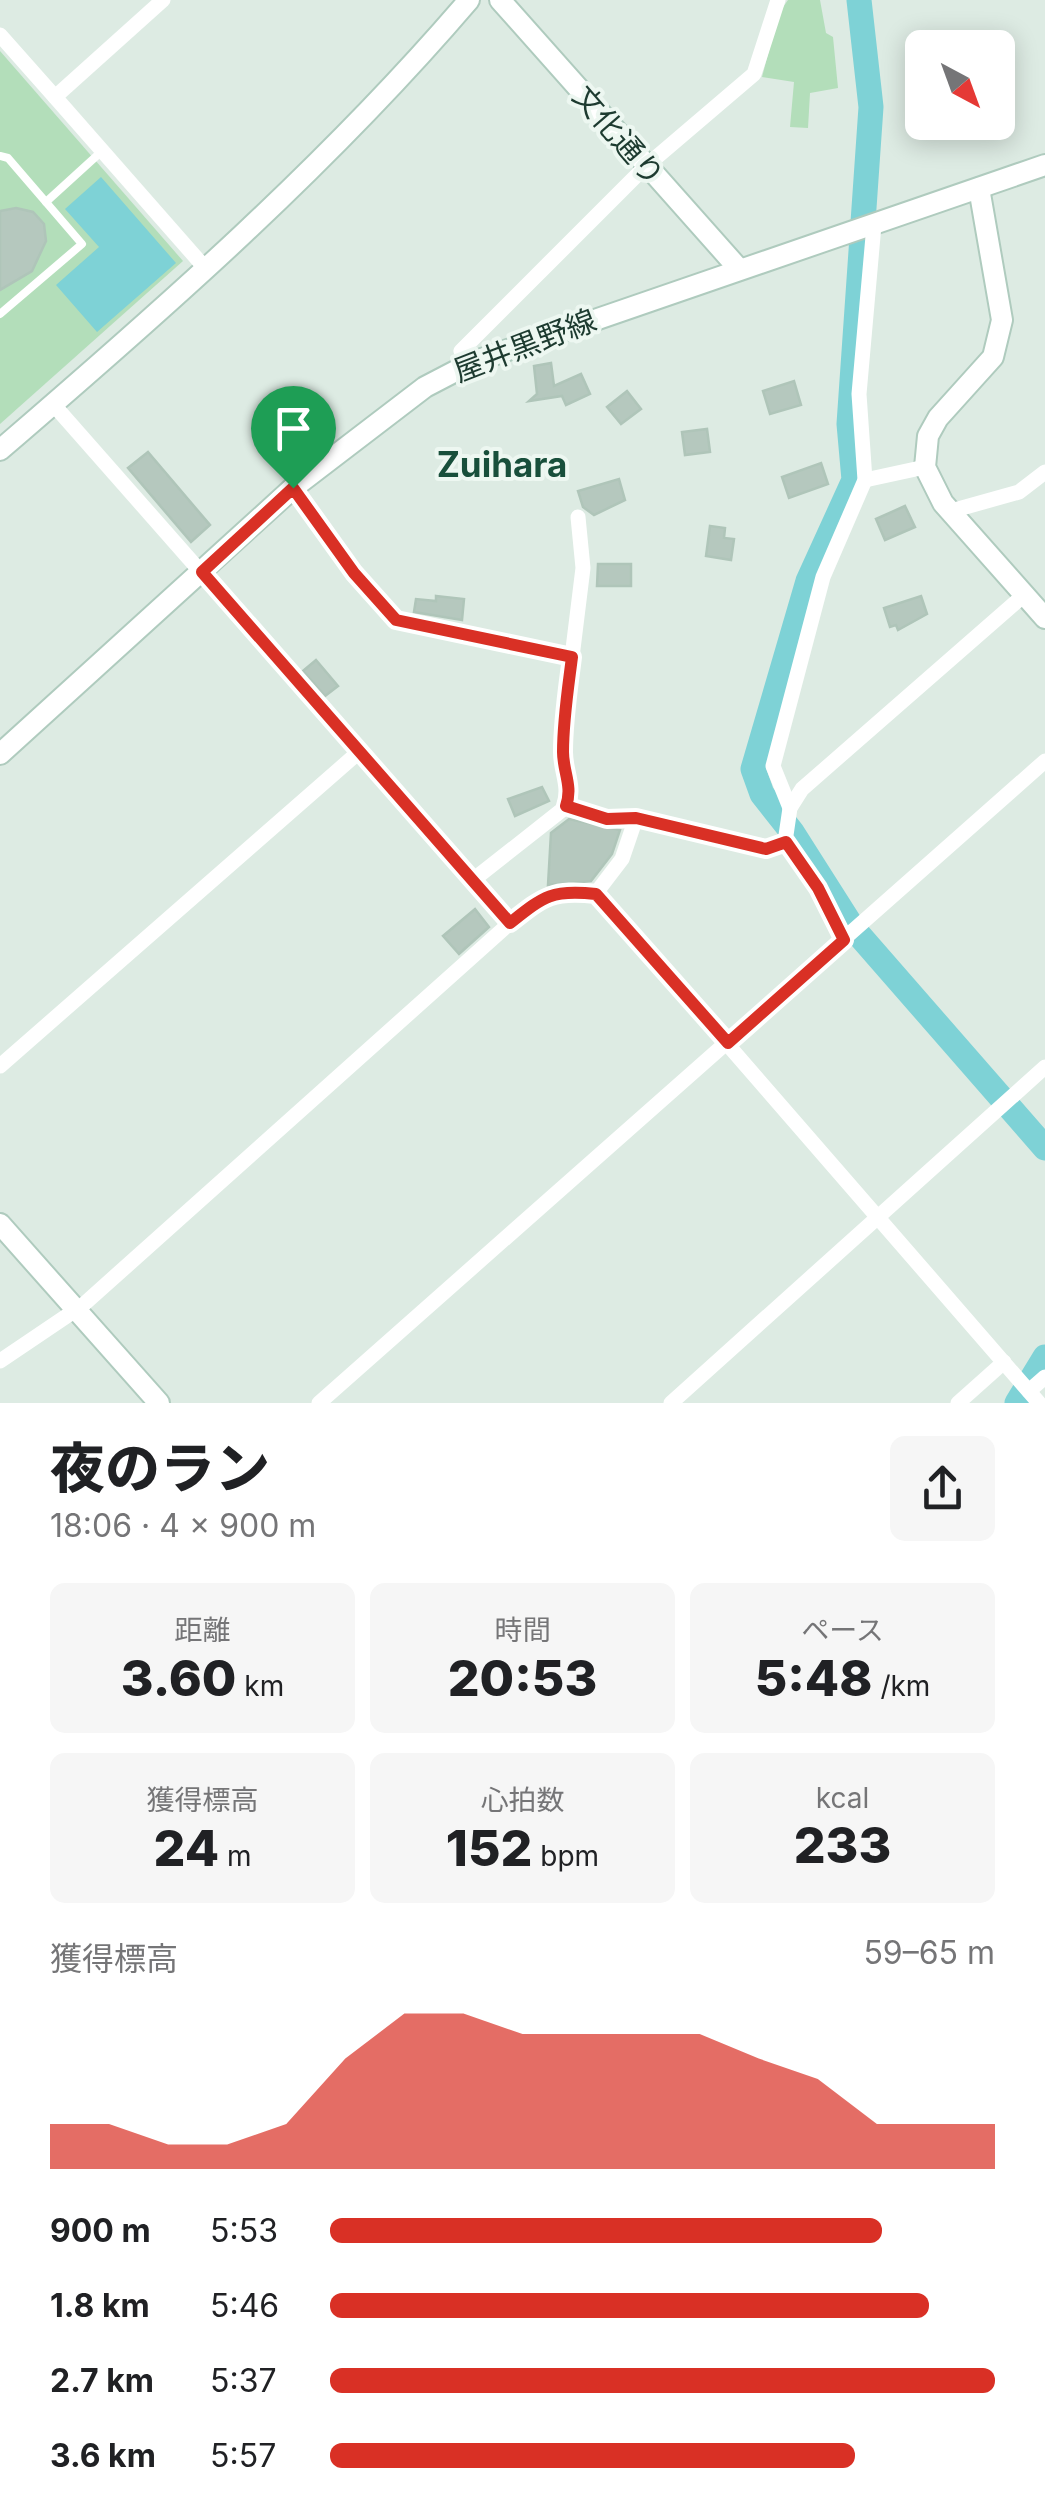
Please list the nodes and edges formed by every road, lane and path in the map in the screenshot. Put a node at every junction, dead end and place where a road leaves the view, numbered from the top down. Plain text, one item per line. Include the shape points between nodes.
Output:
1 (163, 0) edge
2 (469, 0) edge
3 (500, 0) edge
4 (778, 0) edge
5 (0, 35) edge
6 (55, 96) junction
7 (102, 151) junction
8 (0, 156) edge
9 (1045, 165) edge
10 (645, 167) junction
11 (979, 188) junction
12 (46, 202) junction
13 (874, 225) junction
14 (206, 270) junction
15 (740, 270) junction
16 (0, 314) edge
17 (468, 364) junction
18 (54, 404) junction
19 (0, 450) edge
20 (925, 467) junction
21 (1045, 472) edge
22 (865, 480) junction
23 (293, 488) junction
24 (951, 511) junction
25 (578, 517) dead end
26 (202, 572) junction
27 (1024, 595) junction
28 (1045, 618) edge
29 (572, 657) junction
30 (360, 750) junction
31 (0, 754) edge
32 (1045, 760) edge
33 (566, 806) junction
34 (790, 808) junction
35 (636, 818) junction
36 (786, 842) junction
37 (473, 880) junction
38 (596, 894) junction
39 (510, 923) junction
40 (844, 940) junction
41 (728, 1043) junction
42 (0, 1066) edge
43 (1045, 1067) edge
44 (879, 1216) junction
45 (0, 1224) edge
46 (73, 1309) junction
47 (0, 1361) edge
48 (1004, 1362) junction
49 (1045, 1377) edge
50 (1034, 1397) edge
51 (159, 1403) edge
52 (320, 1403) edge
53 (670, 1403) edge
54 (958, 1403) edge

1 - 6 street
2 - 14 street via 325,157
3 - 10 street, 文化通り
4 - 10 street via 754,74
5 - 6 street
6 - 7 street
7 - 12 lane
7 - 14 street
8 - 12 lane
9 - 11 street, 屋井黒野線
10 - 15 street, 文化通り
10 - 17 street via 461,351
11 - 13 street, 屋井黒野線
11 - 20 street via 1002,320 993,356 928,436
12 - 16 lane via 82,244
13 - 15 street, 屋井黒野線
13 - 22 street via 859,394
14 - 18 street
15 - 17 street, 屋井黒野線
17 - 23 street, 屋井黒野線 via 425,387
18 - 19 street
18 - 26 street
20 - 22 street
20 - 24 street
21 - 24 street via 1019,492
22 - 34 street via 822,577 772,766
23 - 26 street, 屋井黒野線
23 - 29 street via 396,620
24 - 27 street
25 - 29 street via 584,568
26 - 30 street
26 - 31 street, 屋井黒野線
27 - 28 street
27 - 34 street via 802,789
29 - 33 street via 563,724 571,791
30 - 37 street
30 - 42 street
32 - 40 street
33 - 35 street via 607,819
33 - 37 street
34 - 36 street
35 - 36 street via 766,849
35 - 38 street via 622,860
36 - 40 street
37 - 39 street
38 - 39 street via 545,895
38 - 41 street
39 - 46 street
40 - 41 street
41 - 44 street
41 - 52 street
43 - 44 street
44 - 48 street
44 - 53 street
45 - 46 street
46 - 47 street
46 - 51 street
48 - 50 street
48 - 54 street
49 - 50 street

